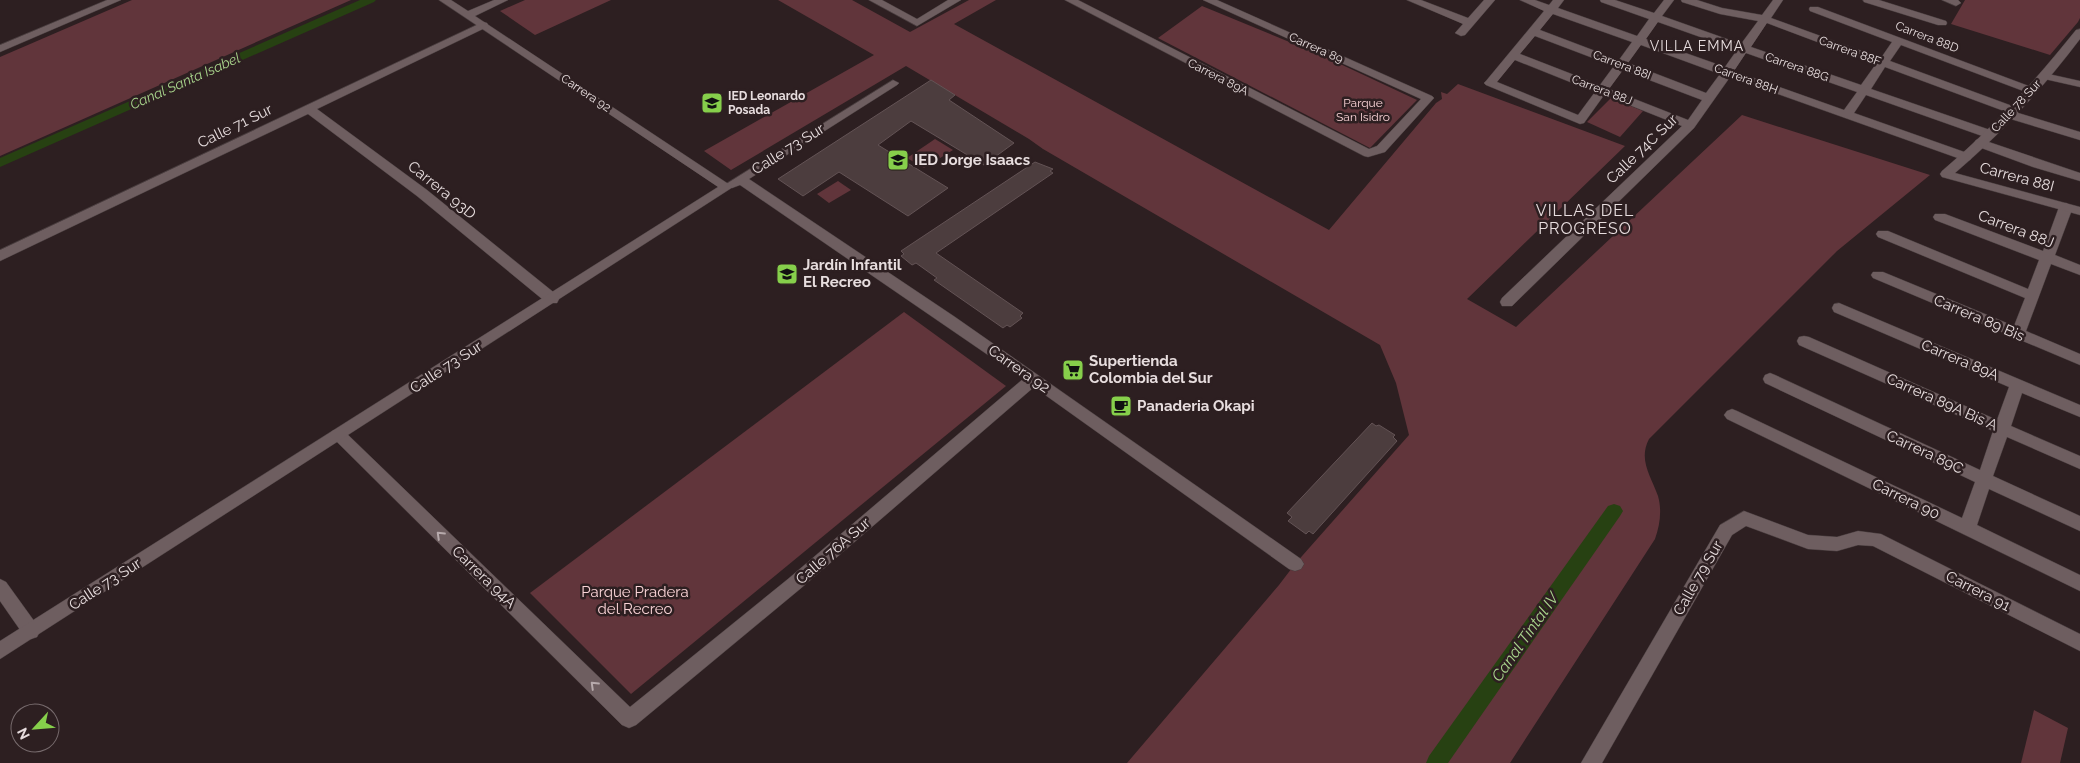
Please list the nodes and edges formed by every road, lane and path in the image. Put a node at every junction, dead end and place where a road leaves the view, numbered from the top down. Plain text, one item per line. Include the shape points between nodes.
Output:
1 (116, 0) edge
2 (444, 0) edge
3 (503, 0) edge
4 (954, 0) edge
5 (1070, 0) edge
6 (1208, 0) edge
7 (1412, 0) edge
8 (1488, 0) edge
9 (1525, 0) edge
10 (1558, 0) edge
11 (1605, 0) edge
12 (1669, 0) edge
13 (1686, 0) edge
14 (1778, 0) edge
15 (1868, 0) edge
16 (877, 1) edge
17 (1705, 3) edge
18 (1551, 9) junction
19 (1814, 9) dead end
20 (468, 15) junction
21 (1656, 18) junction
22 (1764, 20) junction
23 (1470, 23) junction
24 (1942, 23) dead end
25 (483, 25) junction
26 (1533, 31) junction
27 (2080, 32) edge
28 (1461, 33) dead end
29 (1898, 40) junction
30 (1639, 41) junction
31 (1745, 48) junction
32 (0, 49) edge
33 (1513, 55) junction
34 (1883, 63) junction
35 (1621, 65) junction
36 (1728, 72) junction
37 (2044, 76) junction
38 (893, 83) dead end
39 (2080, 84) edge
40 (1602, 90) junction
41 (1864, 90) junction
42 (2030, 90) junction
43 (1424, 95) joint
44 (1710, 99) junction
45 (309, 109) junction
46 (2010, 112) junction
47 (1847, 114) junction
48 (1690, 125) junction
49 (2080, 136) edge
50 (1985, 138) junction
51 (1966, 157) junction
52 (1946, 174) joint
53 (2080, 177) edge
54 (733, 184) junction
55 (2066, 207) junction
56 (2080, 211) edge
57 (1940, 217) dead end
58 (1883, 234) dead end
59 (0, 256) edge
60 (2047, 258) junction
61 (2080, 270) edge
62 (1878, 275) dead end
63 (2032, 296) junction
64 (552, 299) junction
65 (1507, 302) dead end
66 (1839, 308) dead end
67 (2018, 334) junction
68 (1804, 341) dead end
69 (2080, 360) edge
70 (1033, 379) junction
71 (1770, 379) dead end
72 (2017, 384) junction
73 (2080, 411) edge
74 (1732, 415) dead end
75 (2002, 428) junction
76 (338, 436) junction
77 (2080, 463) edge
78 (1984, 480) junction
79 (2080, 524) edge
80 (1967, 529) junction
81 (1875, 539) joint
82 (1294, 564) dead end
83 (2080, 583) edge
84 (0, 587) edge
85 (31, 631) junction
86 (2080, 643) edge
87 (0, 651) edge
88 (629, 719) joint
89 (1591, 763) edge

1 - 32 street
2 - 20 street, Carrera 92
3 - 20 street
4 - 16 street via 917,23
5 - 43 street, Carrera 89A via 1368,153 1381,149 1428,98
6 - 43 street, Carrera 89
7 - 23 street
8 - 23 street
9 - 18 street, Carrera 88H
10 - 18 street
11 - 21 street, Carrera 88G
12 - 21 street
13 - 17 street, Carrera 88F
14 - 22 street, Calle 74C Sur
15 - 24 street
17 - 22 street, Carrera 88F via 1720,11
18 - 26 street
18 - 30 street, Carrera 88H
19 - 29 street, Carrera 88D
20 - 25 street, Carrera 92
21 - 30 street
21 - 31 street, Carrera 88G
22 - 31 street, Calle 74C Sur
22 - 34 street, Carrera 88F
23 - 28 street
25 - 45 street, Calle 71 Sur
25 - 54 street, Carrera 92
26 - 33 street
26 - 35 street, Carrera 88I
27 - 37 street, Calle 78 Sur
29 - 34 street
29 - 42 street, Carrera 88D
30 - 35 street
30 - 36 street, Carrera 88H
31 - 36 street, Calle 74C Sur
31 - 41 street, Carrera 88G
33 - 40 street, Carrera 88J
33 - 40 street via 1490,84 1580,120
34 - 41 street
34 - 46 street, Carrera 88F
35 - 40 street
35 - 44 street, Carrera 88I
36 - 44 street, Calle 74C Sur
36 - 47 street, Carrera 88H
37 - 39 street
37 - 42 street, Calle 78 Sur
38 - 54 street, Calle 73 Sur
40 - 48 street, Carrera 88J
41 - 47 street
41 - 50 street, Carrera 88G
42 - 46 street, Calle 78 Sur
44 - 48 street, Calle 74C Sur
45 - 59 street, Calle 71 Sur
45 - 64 street, Carrera 93D via 422,193
46 - 49 street, Carrera 88F
46 - 50 street, Calle 78 Sur
47 - 51 street, Carrera 88H
48 - 65 street, Calle 74C Sur
50 - 51 street, Calle 78 Sur
50 - 53 street, Carrera 88G via 2037,164
51 - 52 street, Calle 78 Sur
52 - 55 street, Carrera 88I
54 - 64 street, Calle 73 Sur
54 - 70 street, Carrera 92 via 866,261
55 - 56 street, Carrera 88I
55 - 60 street
57 - 60 street, Carrera 88J
58 - 63 street
60 - 61 street, Carrera 88J
60 - 63 street
62 - 67 street, Carrera 89 Bis
63 - 67 street
64 - 76 street, Calle 73 Sur
66 - 72 street, Carrera 89A
67 - 69 street, Carrera 89 Bis
68 - 75 street, Carrera 89A Bis A
70 - 82 street, Carrera 92
70 - 88 street, Calle 76A Sur via 794,584
71 - 78 street, Carrera 89C
72 - 73 street, Carrera 89A
72 - 75 street
74 - 80 street, Carrera 90
75 - 77 street, Carrera 89A Bis A
75 - 78 street
76 - 85 street, Calle 73 Sur
88 -> 76 street, Carrera 94A
78 - 79 street, Carrera 89C
78 - 80 street
80 - 83 street, Carrera 90
81 - 86 street, Carrera 91
81 - 89 street, Calle 79 Sur via 1858,538 1837,544 1808,542 1744,518 1726,530
84 - 85 street
85 - 87 street, Calle 73 Sur

